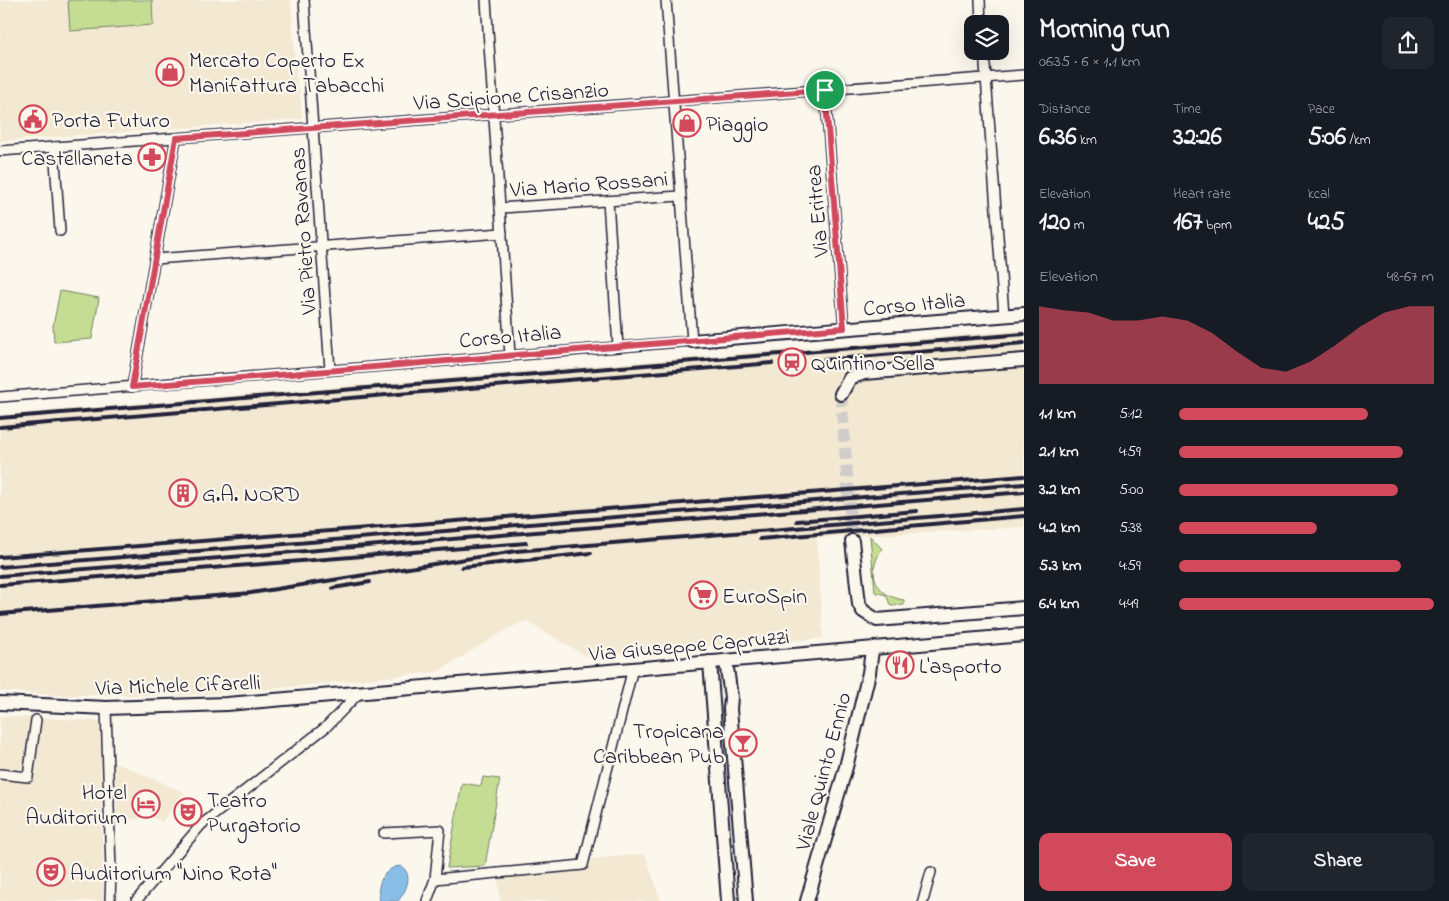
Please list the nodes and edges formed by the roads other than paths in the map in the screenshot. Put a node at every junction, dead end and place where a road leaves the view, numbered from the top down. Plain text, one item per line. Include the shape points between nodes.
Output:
1 (304, 0) edge
2 (486, 0) edge
3 (666, 0) edge
4 (980, 0) edge
5 (981, 15) edge
6 (985, 60) edge
7 (1024, 75) edge
8 (986, 78) junction
9 (825, 90) junction
10 (674, 102) junction
11 (494, 115) junction
12 (314, 127) junction
13 (176, 138) junction
14 (54, 147) junction
15 (0, 151) edge
16 (680, 196) junction
17 (608, 201) junction
18 (500, 208) junction
19 (60, 231) dead end
20 (502, 233) junction
21 (322, 246) junction
22 (155, 259) junction
23 (1024, 314) edge
24 (1004, 315) junction
25 (844, 328) junction
26 (692, 341) junction
27 (618, 346) junction
28 (510, 355) junction
29 (1024, 360) edge
30 (330, 370) junction
31 (132, 387) junction
32 (841, 394) tunnel mouth
33 (0, 397) edge
34 (852, 542) tunnel mouth
35 (1024, 608) edge
36 (1024, 636) edge
37 (872, 650) junction
38 (726, 661) junction
39 (710, 662) junction
40 (633, 668) junction
41 (713, 693) junction
42 (358, 694) junction
43 (731, 696) junction
44 (0, 703) edge
45 (106, 708) junction
46 (36, 720) dead end
47 (0, 774) edge
48 (384, 832) dead end
49 (932, 872) dead end
50 (435, 879) junction
51 (110, 901) edge
52 (136, 901) edge
53 (427, 901) edge
54 (728, 901) edge
55 (746, 901) edge
56 (807, 901) edge
57 (923, 901) edge

1 - 12 street, Via Pietro Ravanas
2 - 11 street
3 - 10 street
4 - 5 street
6 - 8 street
7 - 8 street, Via Scipione Crisanzio
8 - 9 street, Via Scipione Crisanzio
8 - 24 street
9 - 10 street, Via Scipione Crisanzio
9 - 25 street, Via Eritrea
10 - 11 street, Via Scipione Crisanzio
10 - 16 street
11 - 12 street, Via Scipione Crisanzio
11 - 18 street
12 - 13 street, Via Scipione Crisanzio
12 - 21 street, Via Pietro Ravanas
13 - 14 street, Via Scipione Crisanzio
13 - 22 street
14 - 15 street, Via Scipione Crisanzio
14 - 19 street
16 - 17 street, Via Mario Rossani
16 - 26 street
17 - 18 street, Via Mario Rossani
17 - 27 street
18 - 20 street
20 - 21 street
20 - 28 street
21 - 22 street
21 - 30 street, Via Pietro Ravanas
22 - 31 street
23 - 24 main road, Corso Italia
24 - 25 main road, Corso Italia
25 - 26 main road, Corso Italia
26 - 27 street, Corso Italia
27 - 28 street, Corso Italia
28 - 30 street, Corso Italia
29 - 32 main road via 864,373 850,378
30 - 31 street, Corso Italia
31 - 33 street, Corso Italia
34 - 35 main road via 859,604 863,611 877,620
36 - 37 main road, Via Giuseppe Capruzzi
37 - 38 main road, Via Giuseppe Capruzzi
37 - 56 main road, Viale Quinto Ennio via 846,767
38 - 39 main road, Via Giuseppe Capruzzi
38 - 43 main road
39 - 40 main road, Via Giuseppe Capruzzi
39 - 41 main road
40 - 42 main road, Via Giuseppe Capruzzi
40 - 50 street via 583,865
41 - 43 main road via 728,690
41 - 54 main road
42 - 45 main road, Via Michele Cifarelli
42 - 52 street via 326,727 201,825
43 - 55 main road
44 - 45 main road, Via Michele Cifarelli
45 - 51 street
46 - 47 street via 28,776
48 - 50 street via 440,830
49 - 57 street
50 - 53 street

